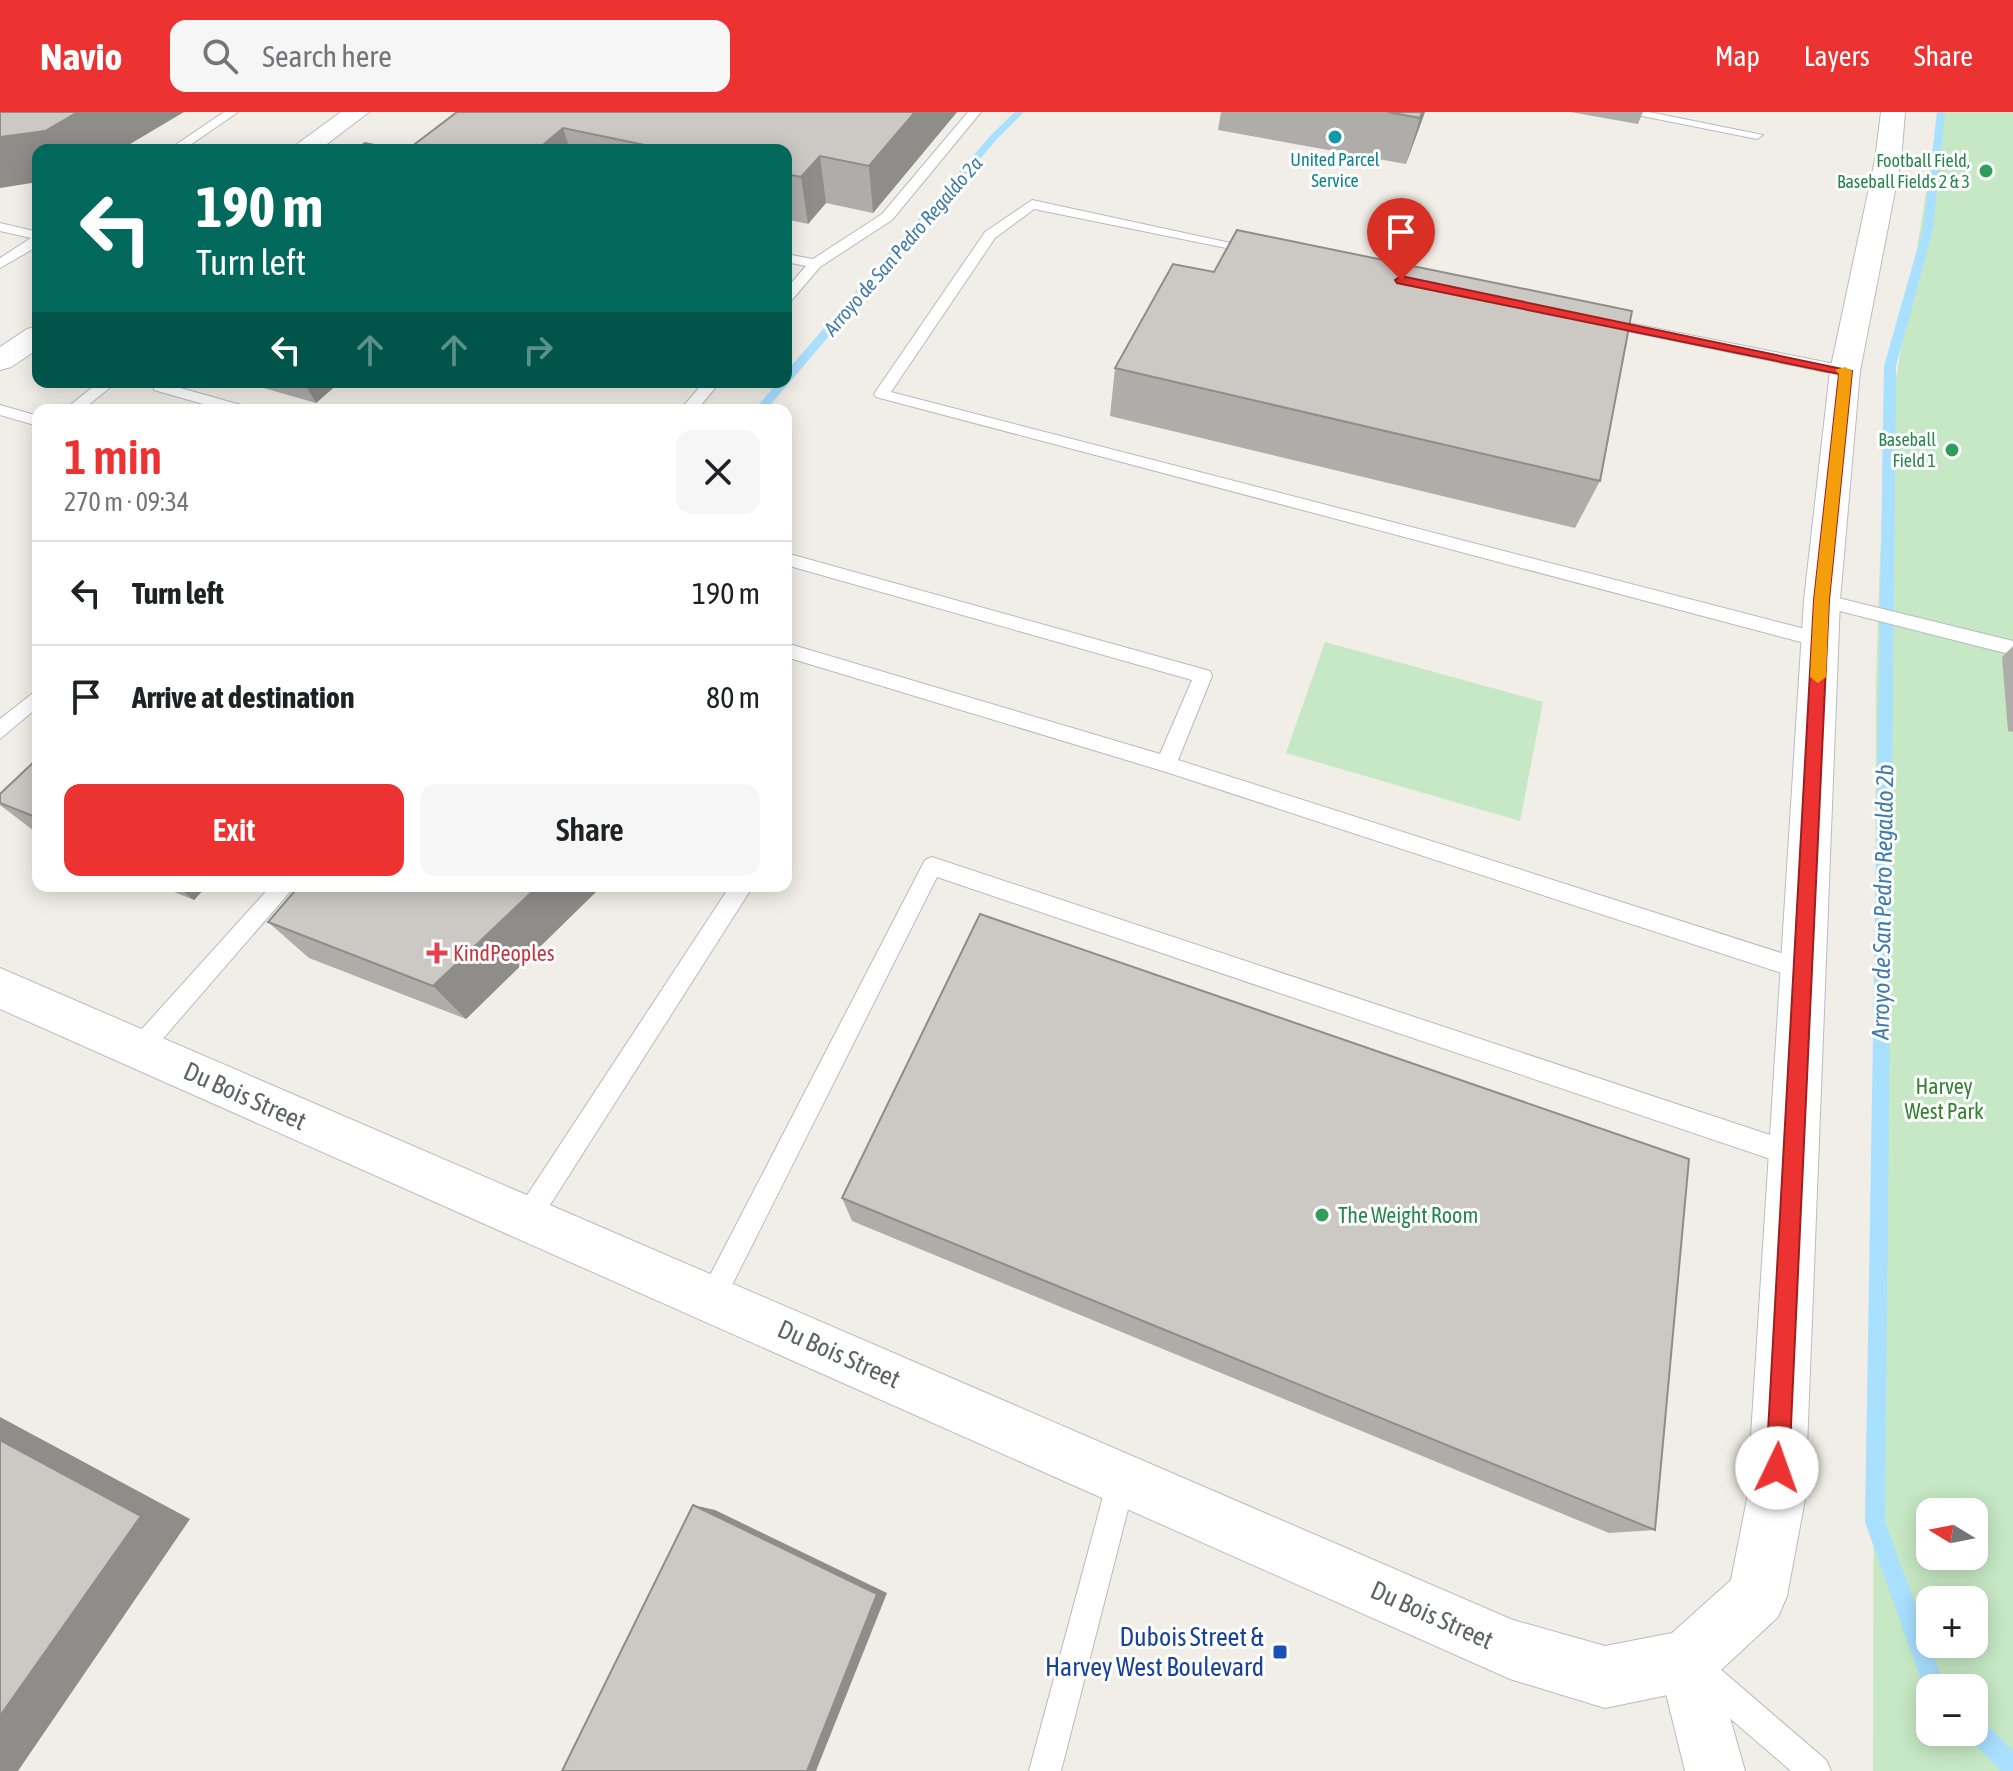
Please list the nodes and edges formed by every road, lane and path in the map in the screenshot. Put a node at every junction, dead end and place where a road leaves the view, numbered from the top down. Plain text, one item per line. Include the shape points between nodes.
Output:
1 (232, 112) edge
2 (357, 112) edge
3 (975, 112) edge
4 (1628, 112) edge
5 (1893, 112) edge
6 (1757, 135) dead end
7 (183, 144) edge
8 (311, 144) edge
9 (0, 227) edge
10 (32, 236) edge
11 (32, 242) edge
12 (1278, 255) edge
13 (792, 259) edge
14 (0, 264) edge
15 (815, 264) junction
16 (792, 291) edge
17 (1586, 318) edge
18 (32, 339) edge
19 (0, 361) edge
20 (1845, 371) junction
21 (101, 388) edge
22 (163, 388) edge
23 (707, 388) edge
24 (80, 404) edge
25 (220, 404) edge
26 (693, 404) edge
27 (0, 410) edge
28 (32, 419) edge
29 (792, 561) edge
30 (1822, 600) junction
31 (1820, 640) junction
32 (2013, 648) edge
33 (792, 652) edge
34 (32, 702) edge
35 (0, 731) edge
36 (1166, 764) junction
37 (279, 892) edge
38 (738, 892) edge
39 (1803, 970) junction
40 (0, 988) edge
41 (139, 1049) junction
42 (1794, 1155) junction
43 (527, 1218) junction
44 (712, 1298) junction
45 (1122, 1478) junction
46 (1687, 1661) junction
47 (1045, 1771) edge
48 (1715, 1771) edge
49 (1815, 1771) edge

1 - 7 lane
2 - 8 street
3 - 15 lane via 887,217
4 - 6 lane
5 - 20 street
9 - 10 lane
11 - 14 lane
12 - 31 lane via 1032,204 990,235 882,394
13 - 15 lane
15 - 16 lane
17 - 20 lane
18 - 19 street
20 - 30 street
21 - 24 lane
22 - 25 lane
23 - 26 lane
27 - 28 lane
29 - 36 lane via 1203,676
30 - 31 street
30 - 32 lane
31 - 39 street
33 - 36 lane
34 - 35 lane
36 - 39 lane
37 - 41 lane
38 - 43 lane
39 - 42 street
40 - 41 street, Du Bois Street
41 - 43 street, Du Bois Street
42 - 44 lane via 932,866
42 - 46 street via 1776,1499 1757,1596
43 - 44 street, Du Bois Street
44 - 45 street, Du Bois Street
45 - 46 street, Du Bois Street via 1510,1649 1605,1677
45 - 47 lane
46 - 48 street
46 - 49 lane

